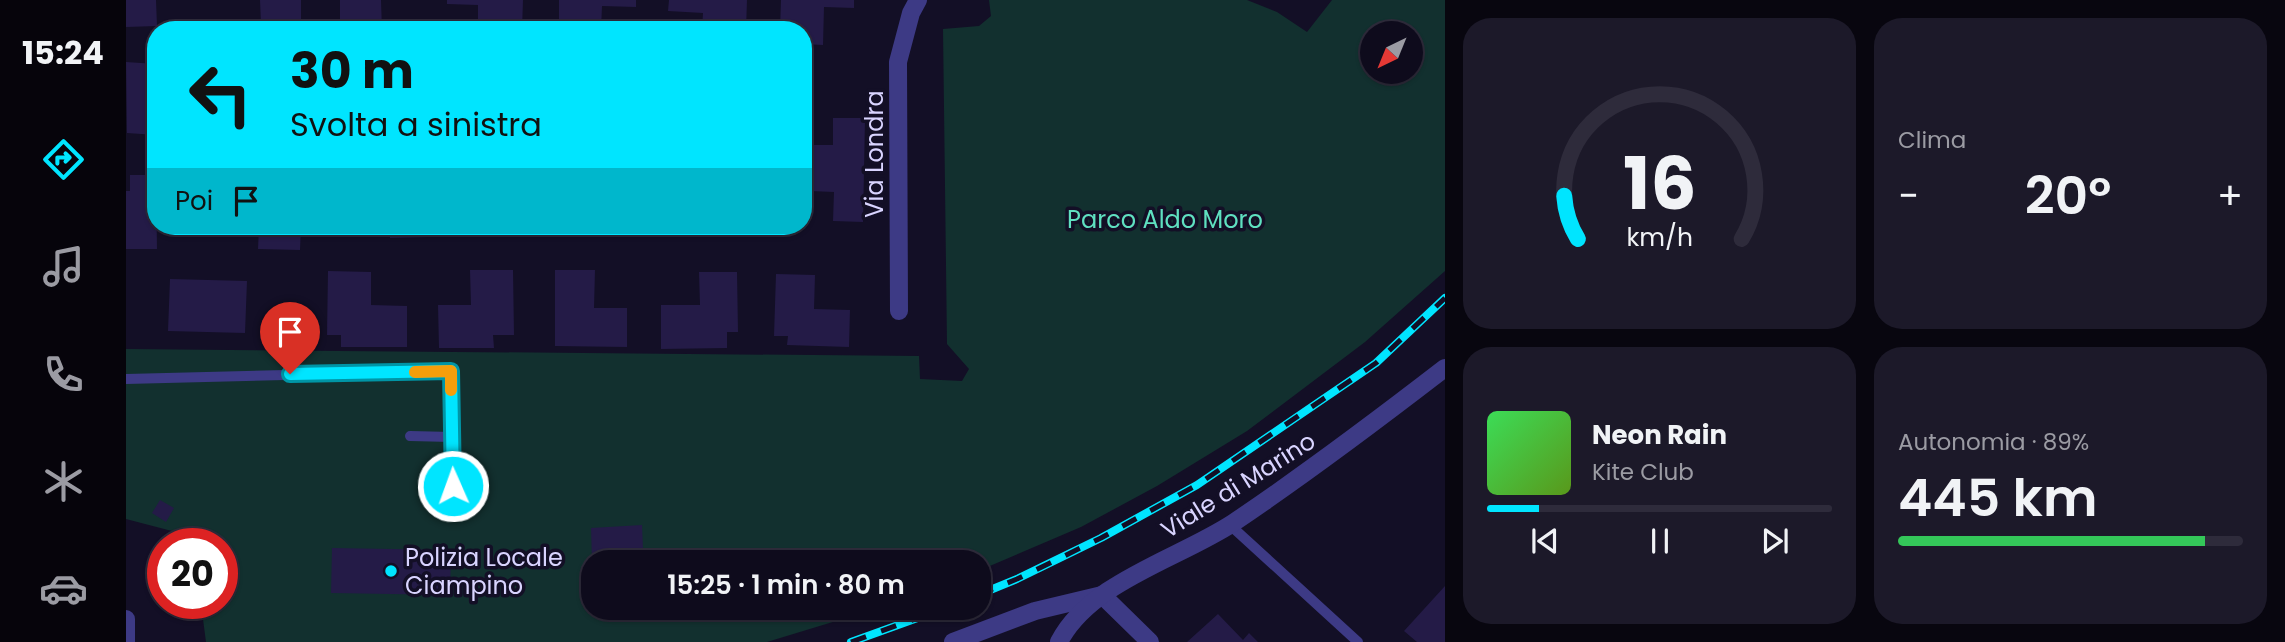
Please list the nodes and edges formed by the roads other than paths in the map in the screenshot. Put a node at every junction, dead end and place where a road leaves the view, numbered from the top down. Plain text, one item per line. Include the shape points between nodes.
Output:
1 (918, 0) edge
2 (899, 311) dead end
3 (1445, 369) edge
4 (126, 379) edge
5 (410, 436) dead end
6 (452, 437) junction
7 (460, 502) dead end
8 (1230, 525) junction
9 (1102, 594) junction
10 (126, 619) edge
11 (1351, 640) edge
12 (126, 642) edge
13 (953, 642) edge
14 (1059, 642) edge
15 (1150, 642) edge

1 - 2 street, Via Londra via 898,61
3 - 8 street, Viale di Marino
4 - 6 lane via 451,371
5 - 6 lane
6 - 7 lane via 453,486
8 - 9 street, Viale di Marino
8 - 11 lane
9 - 13 street via 1035,611
9 - 14 street, Viale di Marino via 1074,619
9 - 15 street
10 - 12 street

